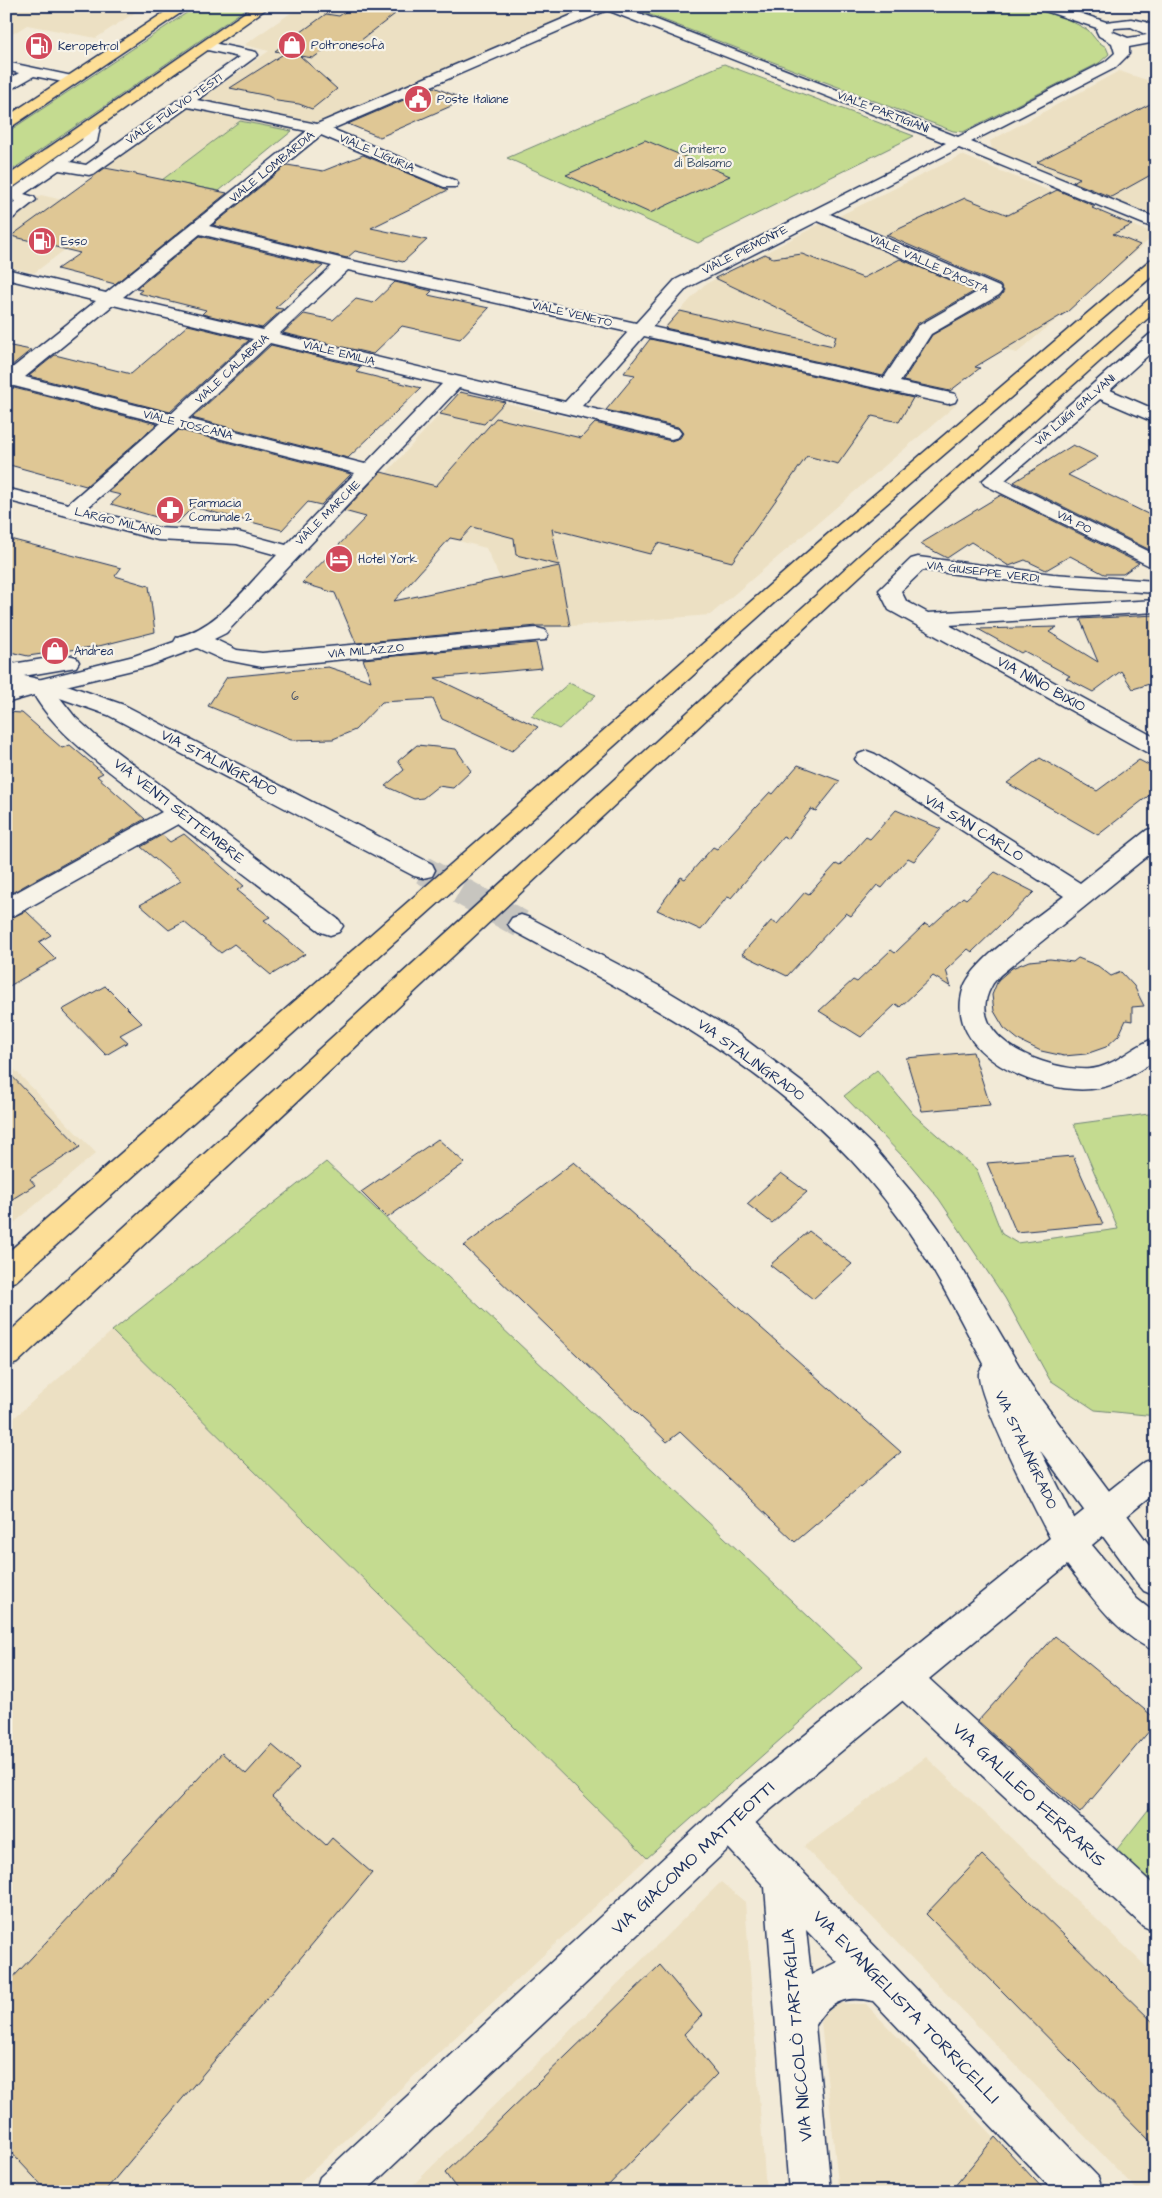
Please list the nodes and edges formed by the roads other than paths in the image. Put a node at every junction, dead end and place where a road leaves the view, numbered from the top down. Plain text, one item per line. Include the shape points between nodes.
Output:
1 (184, 6) edge
2 (263, 6) edge
3 (607, 6) edge
4 (1044, 6) edge
5 (1106, 26) junction
6 (1153, 30) edge
7 (1117, 40) junction
8 (208, 46) junction
9 (6, 66) edge
10 (32, 71) junction
11 (72, 80) junction
12 (6, 88) edge
13 (185, 102) junction
14 (6, 124) edge
15 (92, 126) junction
16 (319, 129) junction
17 (959, 143) junction
18 (56, 165) junction
19 (450, 184) dead end
20 (6, 185) edge
21 (816, 214) junction
22 (6, 216) edge
23 (1156, 224) edge
24 (196, 228) junction
25 (344, 264) junction
26 (1156, 264) edge
27 (6, 274) edge
28 (111, 298) junction
29 (1156, 302) edge
30 (640, 329) junction
31 (269, 335) junction
32 (1156, 338) edge
33 (8, 380) edge
34 (454, 382) junction
35 (889, 385) junction
36 (1098, 391) junction
37 (948, 398) dead end
38 (569, 408) junction
39 (1156, 417) edge
40 (175, 421) junction
41 (671, 433) dead end
42 (370, 471) junction
43 (992, 480) joint
44 (6, 494) edge
45 (72, 512) junction
46 (289, 552) junction
47 (1154, 564) edge
48 (1152, 585) edge
49 (1156, 606) edge
50 (926, 620) junction
51 (537, 635) dead end
52 (199, 639) junction
53 (6, 672) edge
54 (6, 679) edge
55 (40, 686) junction
56 (6, 696) edge
57 (1156, 748) edge
58 (867, 759) dead end
59 (178, 813) junction
60 (1156, 836) edge
61 (423, 870) tunnel mouth
62 (1082, 896) junction
63 (6, 909) edge
64 (521, 924) tunnel mouth
65 (330, 926) dead end
66 (1156, 1048) edge
67 (6, 1272) edge
68 (6, 1354) edge
69 (995, 1355) junction
70 (1156, 1472) edge
71 (1107, 1513) junction
72 (1069, 1542) junction
73 (1156, 1580) edge
74 (1156, 1635) edge
75 (902, 1678) junction
76 (729, 1822) junction
77 (783, 1878) junction
78 (1156, 1913) edge
79 (884, 1984) junction
80 (796, 2021) junction
81 (334, 2192) edge
82 (810, 2192) edge
83 (1083, 2192) edge

1 - 11 highway
2 - 8 highway
3 - 16 street, VIALE LOMBARDIA
3 - 17 street, VIALE PARTIGIANI
4 - 5 street
5 - 6 street via 1120,22
5 - 7 street via 1104,33
6 - 7 street via 1154,37 1148,41
7 - 17 street, VIALE PIEMONTE via 1122,46 1122,54 1110,65
8 - 13 street, VIALE FULVIO TESTI via 251,55
8 - 15 highway
9 - 10 street
10 - 11 street
10 - 12 street
11 - 14 highway
13 - 16 street, VIALE LIGURIA
13 - 18 street, VIALE FULVIO TESTI via 89,170
15 - 18 street via 89,142
15 - 20 highway
16 - 19 street, VIALE LIGURIA
16 - 24 street, VIALE LOMBARDIA
17 - 21 street, VIALE PIEMONTE
17 - 23 street, VIALE PARTIGIANI
18 - 22 street via 15,193 18,198 28,200
21 - 30 street, VIALE PIEMONTE via 681,284
21 - 35 street, VIALE VALLE D'AOSTA via 994,291 924,330
24 - 25 street, VIALE VENETO
24 - 28 street, VIALE LOMBARDIA
25 - 30 street, VIALE VENETO
25 - 31 street, VIALE CALABRIA
26 - 67 highway via 835,538
27 - 28 street, VIALE EMILIA
28 - 31 street, VIALE EMILIA
28 - 33 street, VIALE LOMBARDIA
29 - 68 highway via 861,565
30 - 35 street, VIALE VENETO
30 - 38 street, VIALE PIEMONTE
31 - 34 street, VIALE EMILIA
31 - 40 street, VIALE CALABRIA
32 - 36 street, VIA LUIGI GALVANI
33 - 40 street, VIALE TOSCANA
34 - 38 street, VIALE EMILIA
34 - 42 street, VIALE MARCHE
35 - 37 street, VIALE VENETO
36 - 39 street
36 - 43 street, VIA LUIGI GALVANI
38 - 41 street, VIALE EMILIA
40 - 42 street, VIALE TOSCANA
40 - 45 street, VIALE CALABRIA
42 - 46 street, VIALE MARCHE
43 - 47 street, VIA PO
44 - 45 street, LARGO MILANO
45 - 46 street, LARGO MILANO via 158,534 238,538
46 - 52 street, VIALE MARCHE via 229,620
48 - 50 street, VIA GIUSEPPE VERDI via 1053,580 918,563 890,590 897,605
49 - 50 street
50 - 57 street, VIA NINO BIXIO
51 - 52 street, VIA MILAZZO via 262,660 228,655
52 - 53 street, VIALE MARCHE
52 - 55 street, VIALE MARCHE via 136,662
54 - 55 street, VIA STALINGRADO
55 - 56 street, VIALE MARCHE
55 - 59 street, VIA VENTI SETTEMBRE via 60,716
55 - 61 street, VIA STALINGRADO via 116,710
58 - 62 street, VIA SAN CARLO
59 - 63 street
59 - 65 street, VIA VENTI SETTEMBRE
60 - 62 street
62 - 66 street via 991,968 974,996 977,1023 995,1049 1010,1060 1025,1069 1059,1078 1107,1075 1126,1067 1145,1051
64 - 69 street, VIA STALINGRADO via 675,1007 726,1039 788,1084 832,1123 888,1183 929,1237
69 - 71 street, VIA STALINGRADO via 1036,1422
69 - 72 street, VIA STALINGRADO via 996,1387 1017,1438
70 - 71 street, VIA GIACOMO MATTEOTTI
71 - 72 street, VIA GIACOMO MATTEOTTI
71 - 73 street, VIA STALINGRADO
72 - 74 street, VIA STALINGRADO via 1125,1610
72 - 75 street, VIA GIACOMO MATTEOTTI
75 - 76 street, VIA GIACOMO MATTEOTTI
75 - 78 street, VIA GALILEO FERRARIS
76 - 77 street, VIA EVANGELISTA TORRICELLI
76 - 81 street, VIA GIACOMO MATTEOTTI
77 - 79 street, VIA EVANGELISTA TORRICELLI
77 - 80 street, VIA NICCOLÒ TARTAGLIA
79 - 80 street via 858,1978 835,1982 810,1996
79 - 83 street, VIA EVANGELISTA TORRICELLI
80 - 82 street, VIA NICCOLÒ TARTAGLIA

